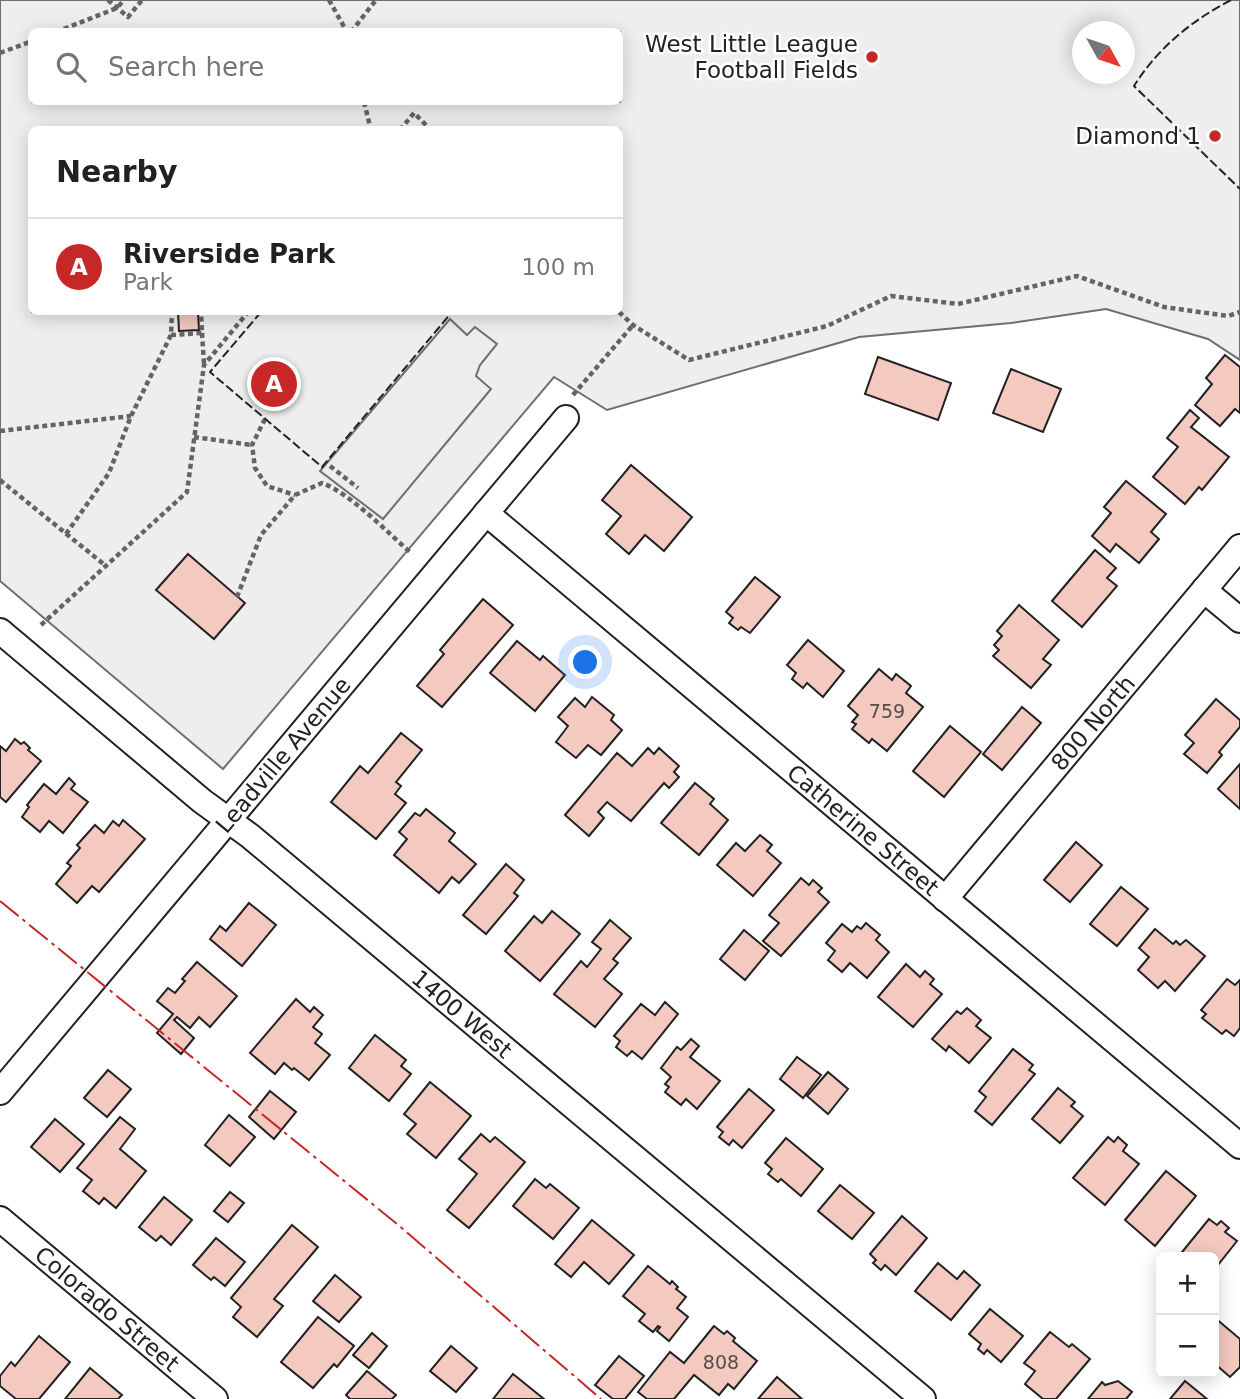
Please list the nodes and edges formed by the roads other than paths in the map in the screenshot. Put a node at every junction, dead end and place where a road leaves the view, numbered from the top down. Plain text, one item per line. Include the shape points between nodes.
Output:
1 (569, 406) road end
2 (486, 513) junction
3 (1240, 547) edge
4 (1204, 590) junction
5 (1240, 620) edge
6 (0, 631) edge
7 (229, 819) junction
8 (945, 899) junction
9 (0, 1092) edge
10 (1240, 1146) edge
11 (0, 1219) edge
12 (215, 1399) edge
13 (923, 1399) edge

1 - 2 street, Leadville Avenue
2 - 7 street, Leadville Avenue
2 - 8 street, Catherine Street
3 - 4 street, 800 North
4 - 5 street
4 - 8 street, 800 North
6 - 7 street, 1400 West
7 - 9 street, Leadville Avenue
7 - 13 street, 1400 West
8 - 10 street, Catherine Street
11 - 12 street, Colorado Street

